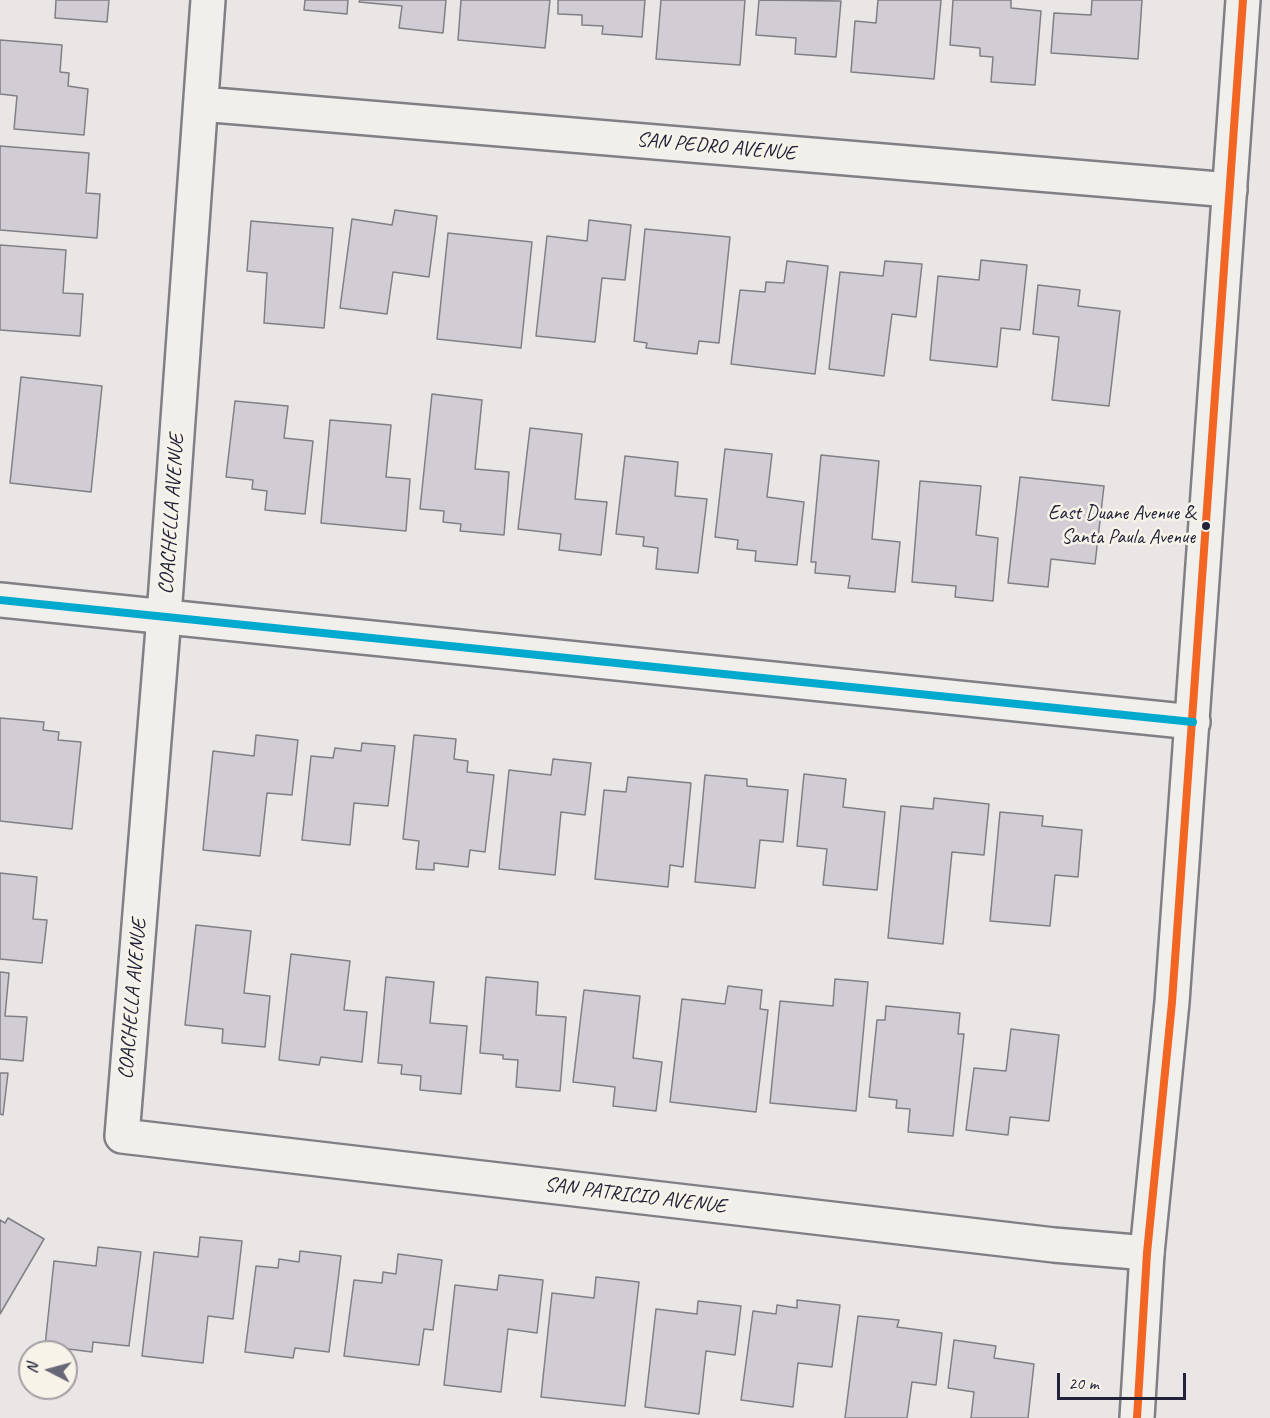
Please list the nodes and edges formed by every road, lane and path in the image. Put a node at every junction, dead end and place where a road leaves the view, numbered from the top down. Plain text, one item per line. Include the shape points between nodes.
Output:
1 (208, 0) edge
2 (1243, 0) edge
3 (201, 105) junction
4 (1230, 190) junction
5 (0, 600) edge
6 (164, 616) junction
7 (1193, 722) junction
8 (122, 1136) joint
9 (1147, 1253) junction
10 (1137, 1418) edge

1 - 3 street, COACHELLA AVENUE
2 - 4 street
3 - 4 street, SAN PEDRO AVENUE
3 - 6 street, COACHELLA AVENUE
4 - 7 street
5 - 6 street
6 - 7 street
6 - 8 street, COACHELLA AVENUE
7 - 9 street via 1172,1002
8 - 9 street, SAN PATRICIO AVENUE
9 - 10 street

